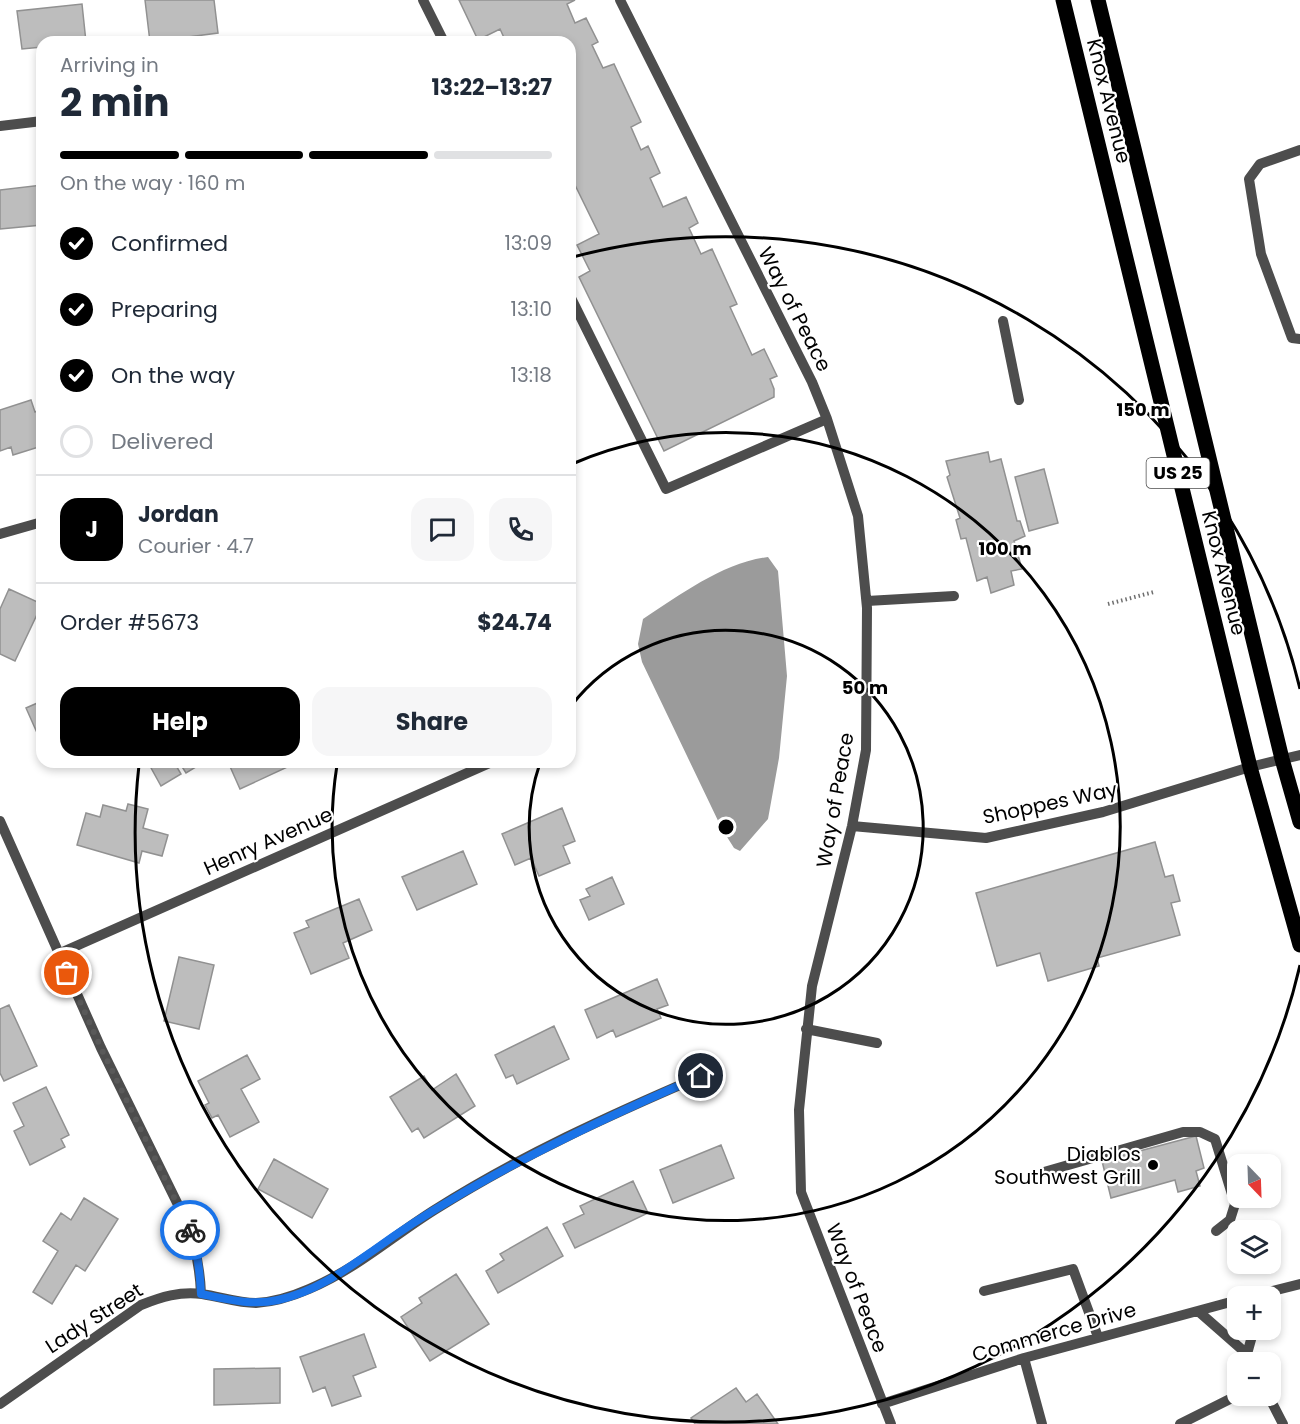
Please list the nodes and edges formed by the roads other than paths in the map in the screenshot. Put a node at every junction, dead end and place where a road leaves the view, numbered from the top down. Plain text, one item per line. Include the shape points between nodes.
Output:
1 (423, 0) edge
2 (620, 0) edge
3 (1063, 0) edge
4 (1098, 0) edge
5 (441, 36) edge
6 (36, 122) edge
7 (0, 126) edge
8 (1300, 150) edge
9 (576, 308) edge
10 (1003, 321) dead end
11 (1300, 339) edge
12 (1019, 400) dead end
13 (827, 419) junction
14 (36, 524) edge
15 (0, 534) edge
16 (954, 596) dead end
17 (867, 601) junction
18 (1300, 755) edge
19 (1282, 759) junction
20 (478, 768) edge
21 (1250, 768) junction
22 (0, 821) edge
23 (1300, 822) edge
24 (852, 826) junction
25 (1300, 945) edge
26 (58, 954) junction
27 (806, 1029) junction
28 (877, 1043) dead end
29 (701, 1076) dead end
30 (1044, 1172) dead end
31 (1216, 1231) dead end
32 (1299, 1284) edge
33 (1281, 1289) edge
34 (984, 1291) dead end
35 (201, 1294) junction
36 (1227, 1303) edge
37 (1198, 1311) junction
38 (1098, 1337) junction
39 (1242, 1352) edge
40 (1024, 1358) junction
41 (1227, 1401) edge
42 (0, 1404) edge
43 (882, 1404) junction
44 (1274, 1406) edge
45 (891, 1424) edge
46 (1041, 1424) edge
47 (1180, 1424) edge
48 (1284, 1424) edge

1 - 5 street
2 - 13 street, Way of Peace
3 - 21 main road, Knox Avenue / US 25
4 - 19 main road, Knox Avenue / US 25
6 - 7 street
8 - 11 street via 1260,164 1249,179 1261,254 1292,338
9 - 13 street via 666,489
10 - 12 street
13 - 17 street, Way of Peace via 858,516
14 - 15 street
16 - 17 street
17 - 24 street, Way of Peace via 866,750
18 - 19 street, Shoppes Way
19 - 21 street, Shoppes Way
19 - 23 main road, Knox Avenue / US 25
20 - 26 street, Henry Avenue
21 - 24 street, Shoppes Way via 1103,812 986,838
21 - 25 main road, Knox Avenue / US 25
22 - 26 street
24 - 27 street, Way of Peace via 812,987
26 - 35 street via 186,1221 200,1269
27 - 28 street
27 - 43 street, Way of Peace via 799,1110 801,1192
29 - 35 street, Lady Street via 606,1117 501,1170 335,1277 308,1290 256,1303
30 - 31 street via 1183,1132 1200,1132 1215,1139 1235,1204 1230,1220
32 - 33 street
34 - 38 street via 1073,1269
35 - 42 street, Lady Street via 180,1293 141,1305
36 - 37 street, Commerce Drive
37 - 38 street, Commerce Drive
37 - 39 street
38 - 40 street, Commerce Drive
40 - 43 street, Commerce Drive
40 - 46 street
41 - 47 street
43 - 45 street, Way of Peace
44 - 48 street

